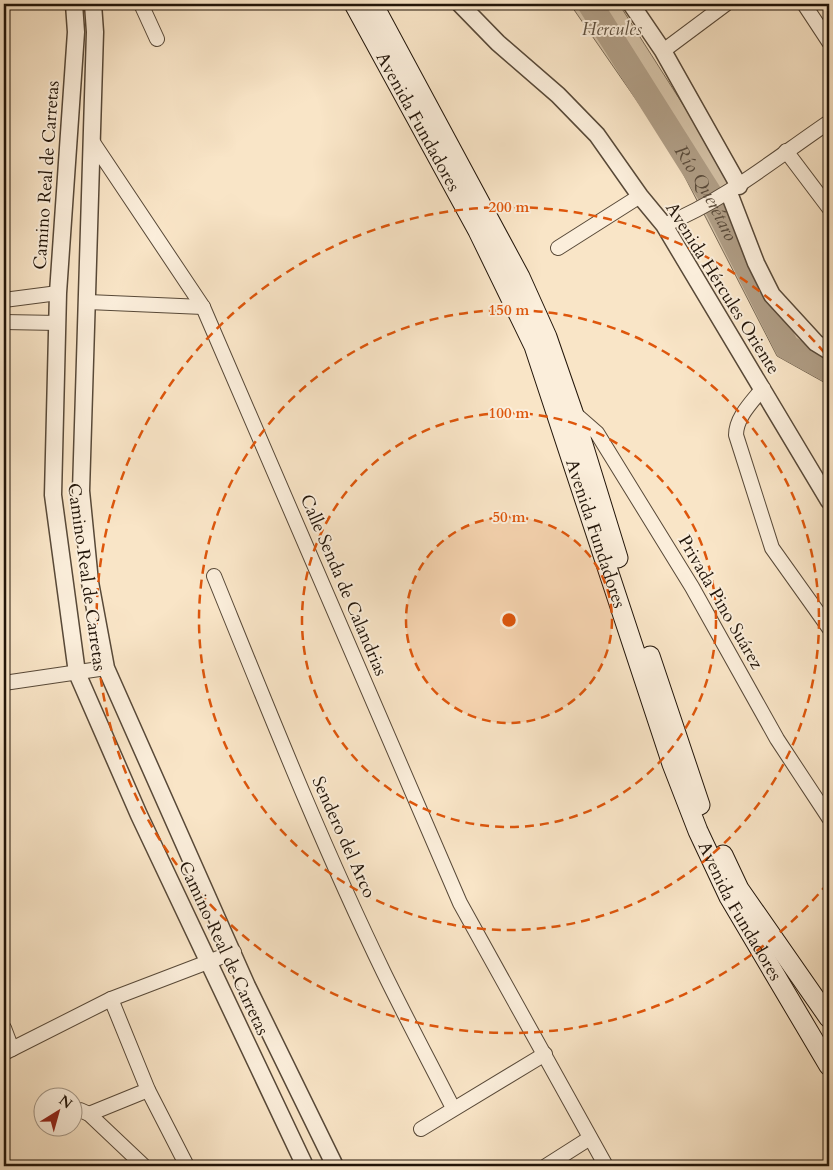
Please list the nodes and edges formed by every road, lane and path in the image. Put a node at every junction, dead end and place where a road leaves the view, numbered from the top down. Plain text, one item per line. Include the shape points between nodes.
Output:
1 (74, 4) edge
2 (93, 4) edge
3 (141, 4) edge
4 (354, 4) edge
5 (373, 4) edge
6 (460, 4) edge
7 (631, 4) edge
8 (726, 4) edge
9 (804, 4) edge
10 (157, 39) dead end
11 (829, 42) edge
12 (663, 51) junction
13 (829, 122) edge
14 (92, 141) junction
15 (786, 151) junction
16 (729, 192) junction
17 (640, 196) junction
18 (829, 208) edge
19 (664, 225) junction
20 (558, 248) dead end
21 (58, 293) junction
22 (4, 300) edge
23 (88, 302) junction
24 (203, 308) junction
25 (4, 322) edge
26 (58, 322) junction
27 (829, 351) edge
28 (762, 388) junction
29 (566, 413) junction
30 (829, 501) edge
31 (214, 576) dead end
32 (829, 628) edge
33 (106, 668) junction
34 (77, 673) junction
35 (4, 683) edge
36 (829, 818) edge
37 (234, 952) junction
38 (208, 963) junction
39 (111, 999) junction
40 (829, 1018) edge
41 (4, 1028) edge
42 (8, 1051) edge
43 (545, 1054) junction
44 (829, 1066) edge
45 (148, 1090) junction
46 (453, 1108) junction
47 (82, 1111) edge
48 (90, 1114) junction
49 (421, 1129) dead end
50 (590, 1138) junction
51 (144, 1166) edge
52 (187, 1166) edge
53 (305, 1166) edge
54 (335, 1166) edge
55 (546, 1166) edge
56 (606, 1166) edge

1 - 21 street, Camino Real de Carretas via 76,32
2 - 14 street, Camino Real de Carretas
3 - 10 street
4 - 29 main road, Avenida Fundadores via 504,283
5 - 29 main road, Avenida Fundadores via 520,278 547,337
6 - 17 street, Avenida Hércules Oriente via 597,134
7 - 12 street
8 - 12 street
9 - 11 street
12 - 16 street
13 - 15 street
14 - 23 street, Camino Real de Carretas
14 - 24 street, Calle Senda de Calandrias
15 - 16 street
15 - 18 street
16 - 19 street via 698,211
16 - 27 street via 772,295 816,344
17 - 19 street, Avenida Hércules Oriente
17 - 20 street
19 - 28 street, Avenida Hércules Oriente
21 - 22 street
21 - 26 street, Camino Real de Carretas
23 - 24 street
23 - 33 street, Camino Real de Carretas via 81,491 90,582
24 - 43 street, Calle Senda de Calandrias via 460,903
25 - 26 street
26 - 34 street, Camino Real de Carretas via 53,495
28 - 30 street, Avenida Hércules Oriente
28 - 32 street via 742,416 736,435 772,548
29 - 36 street, Privada Pino Suárez via 597,433 692,587 777,739
29 - 40 main road, Avenida Fundadores via 706,822 740,889
29 - 44 main road, Avenida Fundadores via 672,764 698,831 729,897
31 - 46 street, Sendero del Arco via 291,765 376,954
33 - 34 street
33 - 37 street, Camino Real de Carretas
34 - 35 street
34 - 38 street, Camino Real de Carretas
37 - 38 street
37 - 54 street, Camino Real de Carretas via 247,986
38 - 39 street
38 - 53 street, Camino Real de Carretas
39 - 42 street
39 - 45 street
41 - 42 street
43 - 46 street
43 - 50 street, Calle Senda de Calandrias
45 - 48 street
45 - 52 street
46 - 49 street
47 - 48 street
48 - 51 street
50 - 55 street
50 - 56 street, Calle Senda de Calandrias

